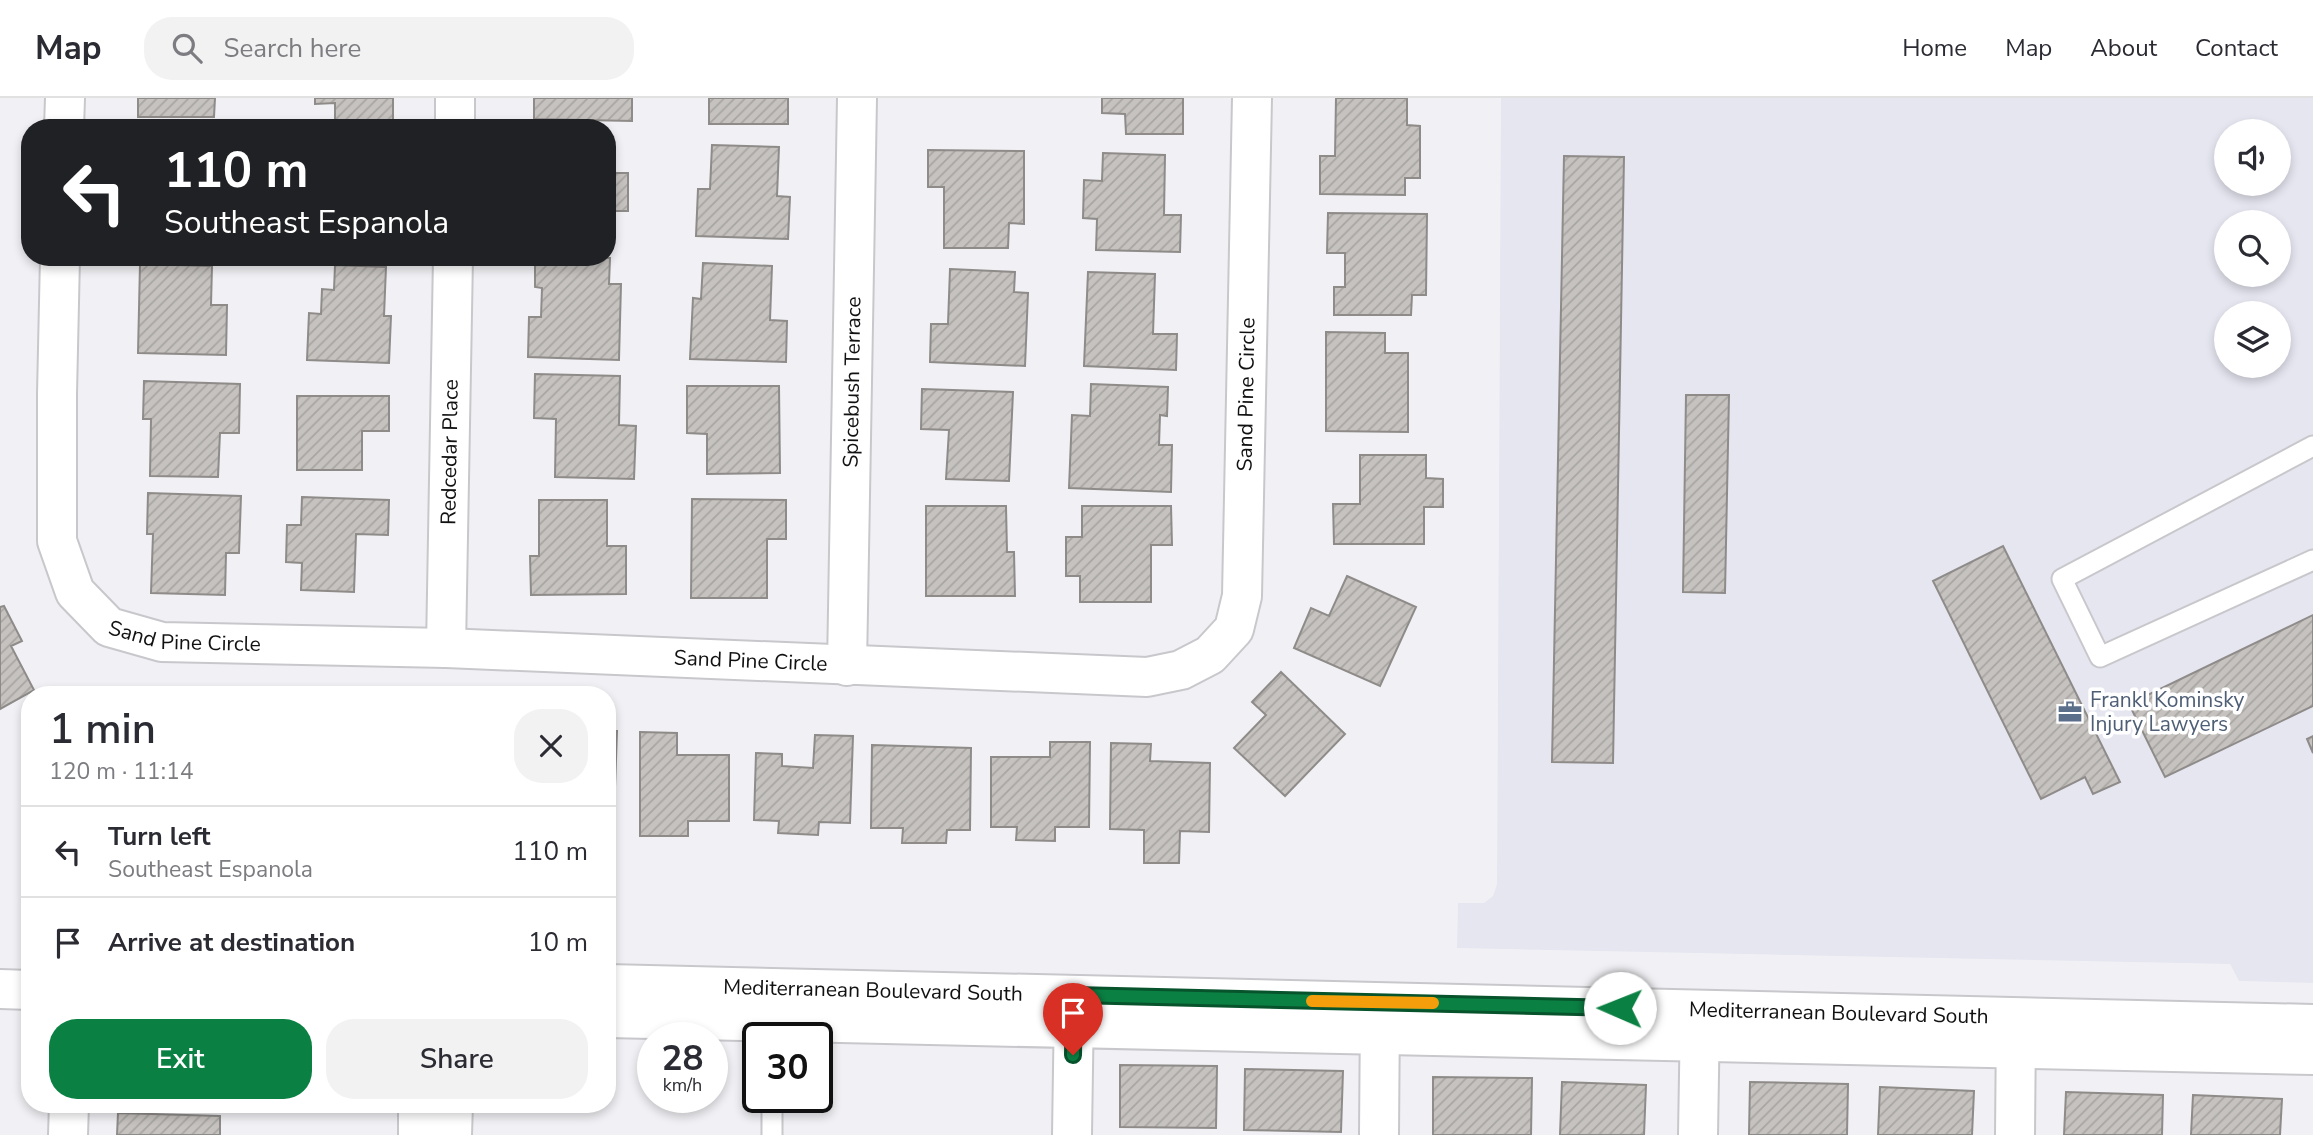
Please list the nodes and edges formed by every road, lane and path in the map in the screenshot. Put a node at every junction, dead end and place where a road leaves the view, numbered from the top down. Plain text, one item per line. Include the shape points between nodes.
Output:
1 (65, 98) edge
2 (455, 98) edge
3 (857, 98) edge
4 (1252, 98) edge
5 (64, 119) edge
6 (455, 119) edge
7 (61, 266) edge
8 (453, 266) edge
9 (2313, 446) edge
10 (2313, 560) edge
11 (446, 648) junction
12 (847, 666) junction
13 (616, 986) edge
14 (0, 989) edge
15 (21, 990) edge
16 (1074, 1012) junction
17 (773, 1016) edge
18 (616, 1018) edge
19 (1380, 1019) junction
20 (2313, 1024) edge
21 (1700, 1025) junction
22 (2016, 1033) junction
23 (2313, 1055) edge
24 (69, 1113) edge
25 (418, 1113) edge
26 (453, 1113) edge
27 (772, 1113) edge
28 (68, 1135) edge
29 (418, 1135) edge
30 (452, 1135) edge
31 (772, 1135) edge
32 (1072, 1135) edge
33 (1379, 1135) edge
34 (1698, 1135) edge
35 (2015, 1135) edge

1 - 5 street
2 - 6 street
3 - 12 street, Spicebush Terrace
4 - 12 street, Sand Pine Circle via 1242,596 1234,629 1210,655 1181,670 1147,677
7 - 11 street, Sand Pine Circle via 57,541 75,592 109,627 162,642
8 - 11 street, Redcedar Place
9 - 10 lane via 2062,579 2100,657
11 - 12 street, Sand Pine Circle
13 - 17 street, Mediterranean Boulevard South
14 - 15 street
16 - 17 street, Mediterranean Boulevard South
16 - 19 street, Mediterranean Boulevard South
16 - 32 street
17 - 18 street, Mediterranean Boulevard South
19 - 21 street, Mediterranean Boulevard South
19 - 33 street
20 - 22 street, Mediterranean Boulevard South
21 - 22 street, Mediterranean Boulevard South
21 - 34 street
22 - 23 street, Mediterranean Boulevard South
22 - 35 street
24 - 28 street
25 - 29 street
26 - 30 street
27 - 31 lane

